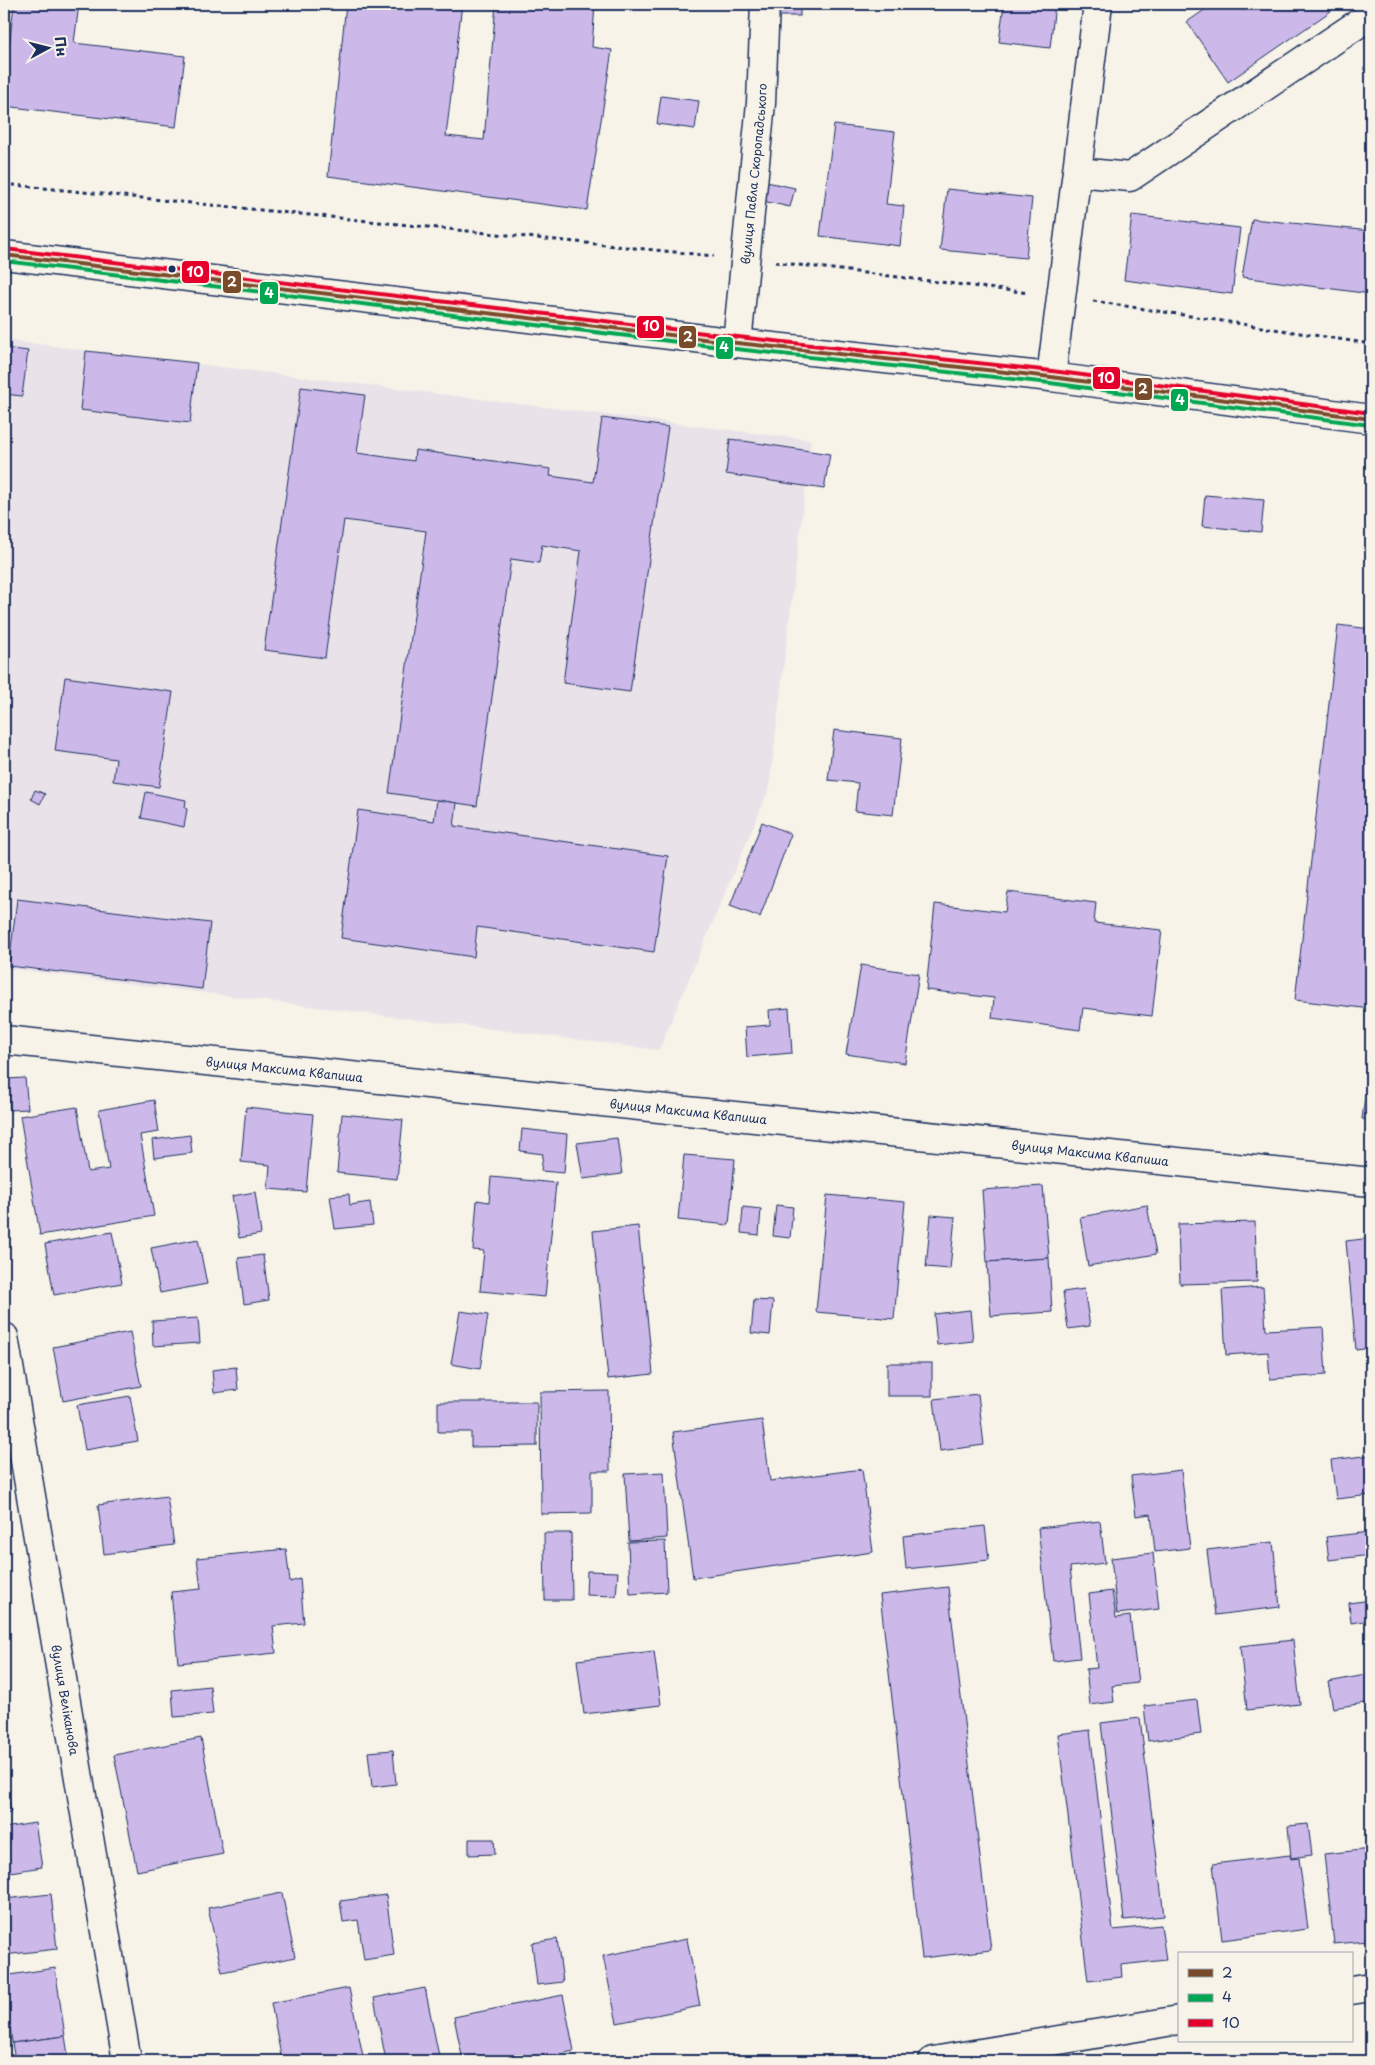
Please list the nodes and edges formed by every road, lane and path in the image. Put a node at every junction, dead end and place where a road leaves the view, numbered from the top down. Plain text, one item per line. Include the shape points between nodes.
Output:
1 (765, 4) edge
2 (1098, 4) edge
3 (1371, 15) edge
4 (1077, 172) junction
5 (4, 184) edge
6 (4, 255) edge
7 (746, 259) junction
8 (1061, 297) junction
9 (737, 343) junction
10 (1371, 344) edge
11 (1051, 378) junction
12 (1371, 419) edge
13 (4, 1040) edge
14 (1371, 1182) edge
15 (4, 1337) edge
16 (1371, 1987) edge
17 (1352, 1990) edge
18 (1178, 2020) edge
19 (127, 2061) edge
20 (933, 2061) edge

1 - 7 street, вулиця Павла Скоропадського via 761,102
2 - 4 street
3 - 4 street via 1130,177
4 - 8 street
5 - 7 path
6 - 9 street
7 - 8 path
7 - 9 street, вулиця Павла Скоропадського
8 - 10 path
8 - 11 street
9 - 11 street
11 - 12 street
13 - 14 street, вулиця Максима Квапиша
15 - 19 street, вулиця Веліканова
16 - 17 street
18 - 20 street

